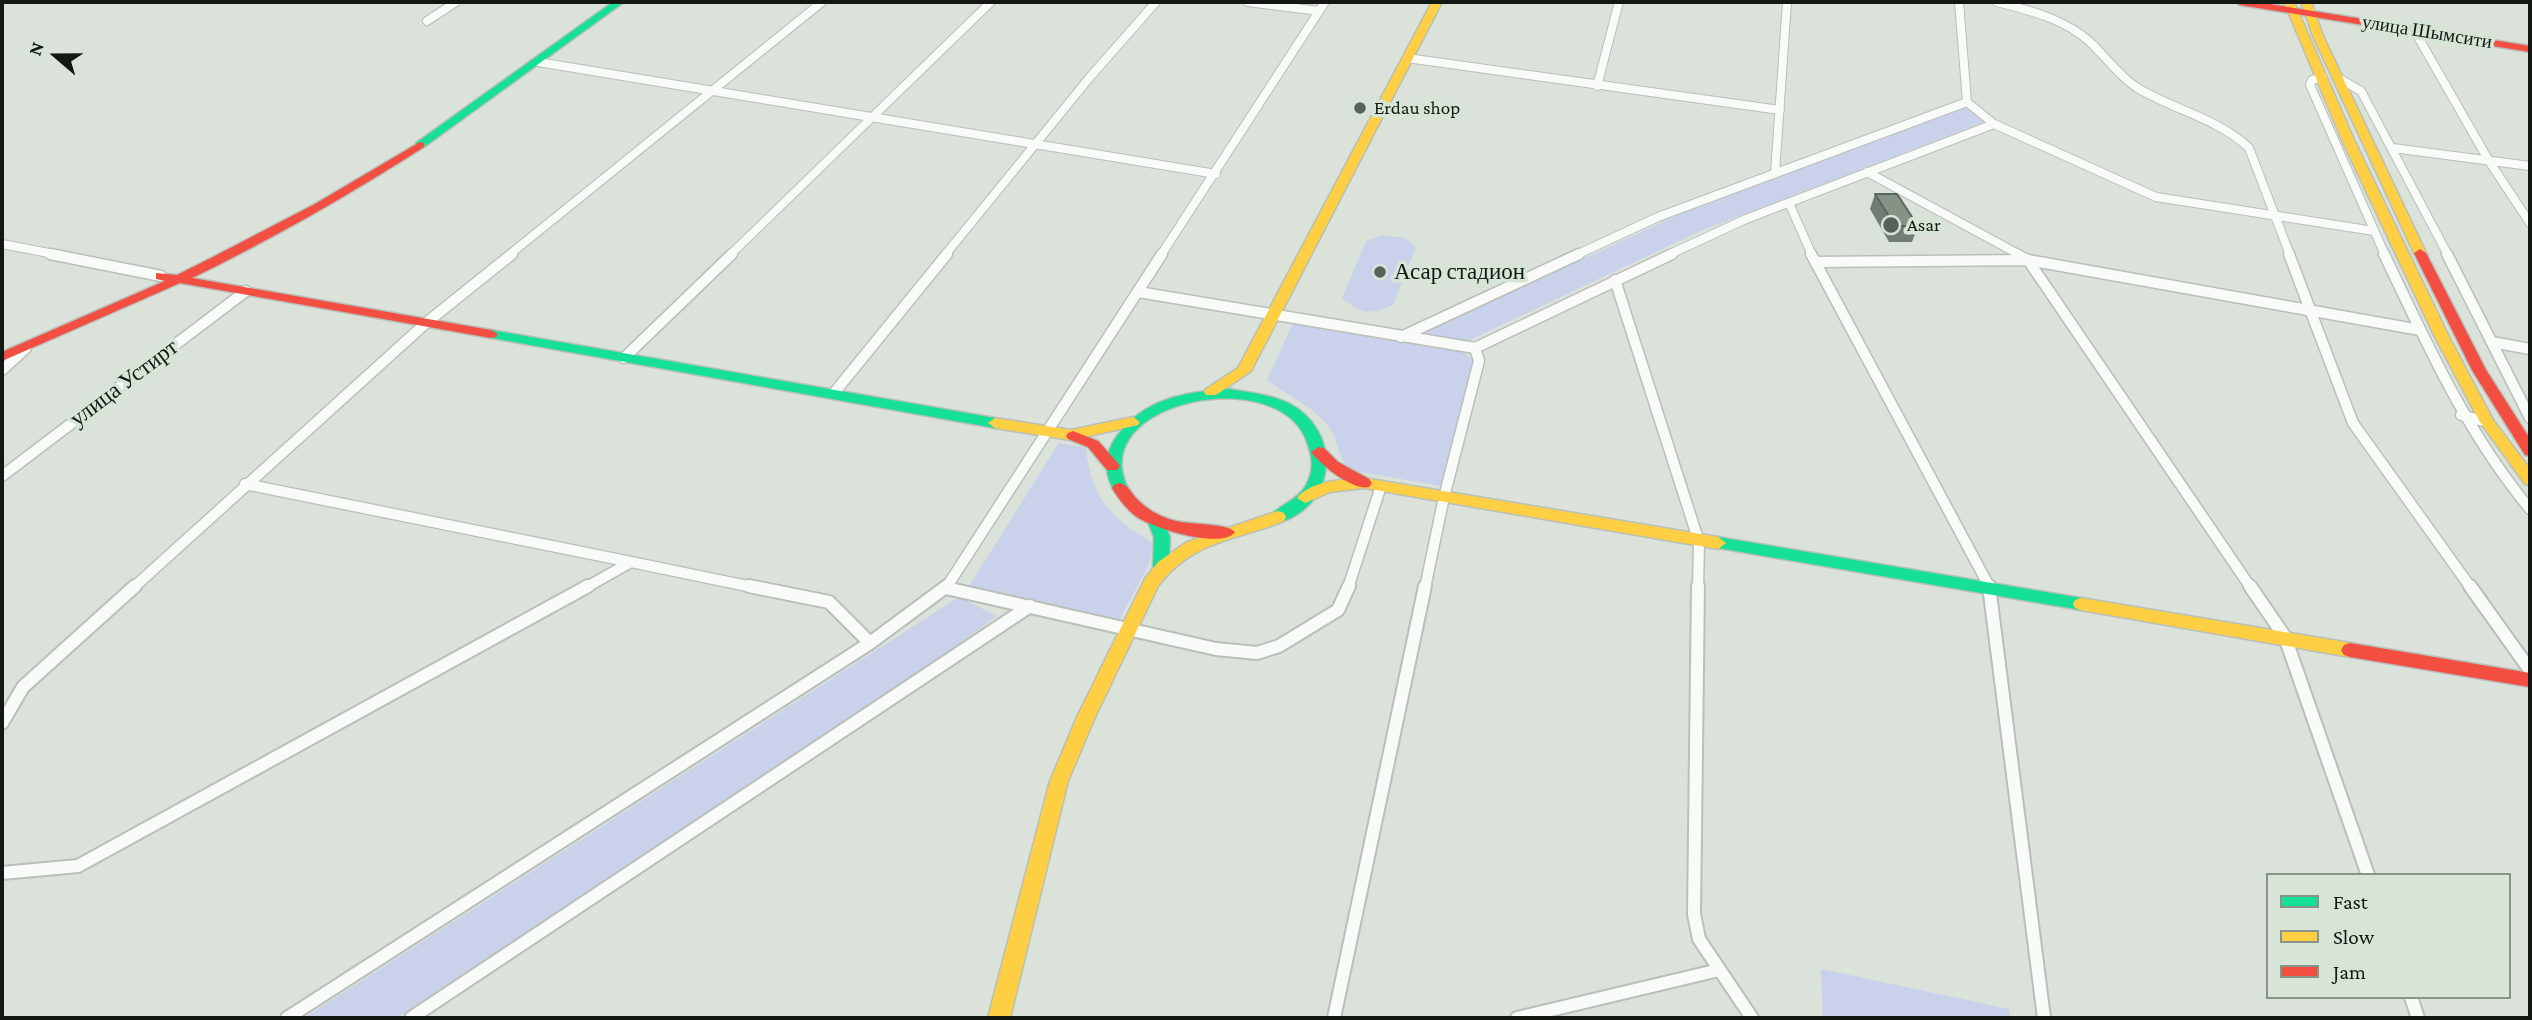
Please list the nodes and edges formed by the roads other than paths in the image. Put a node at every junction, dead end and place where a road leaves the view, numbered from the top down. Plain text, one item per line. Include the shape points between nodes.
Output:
1 (456, 2) edge
2 (600, 2) edge
3 (619, 2) edge
4 (822, 2) edge
5 (992, 2) edge
6 (1156, 2) edge
7 (1248, 2) edge
8 (1325, 2) edge
9 (1437, 2) edge
10 (1619, 2) edge
11 (1787, 2) edge
12 (1959, 2) edge
13 (1997, 2) edge
14 (2240, 2) edge
15 (2290, 6) edge
16 (2308, 7) edge
17 (1319, 11) junction
18 (427, 21) dead end
19 (2414, 30) junction
20 (2530, 49) edge
21 (1408, 58) junction
22 (538, 62) junction
23 (2323, 77) junction
24 (2340, 79) junction
25 (1597, 86) junction
26 (711, 92) junction
27 (1967, 102) junction
28 (1780, 110) junction
29 (871, 118) junction
30 (1994, 124) junction
31 (1036, 144) junction
32 (2393, 148) junction
33 (2489, 161) junction
34 (2530, 166) edge
35 (1867, 172) junction
36 (1775, 173) junction
37 (1216, 174) junction
38 (1788, 203) junction
39 (2273, 215) junction
40 (2530, 223) edge
41 (2374, 231) junction
42 (2, 244) edge
43 (2028, 260) junction
44 (1815, 262) junction
45 (160, 276) junction
46 (180, 278) junction
47 (1615, 280) junction
48 (246, 291) junction
49 (1138, 292) junction
50 (2308, 310) junction
51 (1273, 315) junction
52 (426, 323) junction
53 (2420, 330) junction
54 (1400, 337) junction
55 (2492, 342) junction
56 (2, 346) edge
57 (28, 346) junction
58 (1475, 348) junction
59 (2530, 349) edge
60 (2, 357) edge
61 (624, 358) junction
62 (2, 370) edge
63 (1244, 371) junction
64 (834, 393) junction
65 (1209, 393) junction
66 (1272, 403) junction
67 (2461, 415) junction
68 (2530, 418) edge
69 (1133, 422) junction
70 (2487, 422) junction
71 (1046, 432) junction
72 (1071, 435) junction
73 (2530, 451) edge
74 (1319, 452) junction
75 (1112, 466) junction
76 (2, 476) edge
77 (2530, 480) edge
78 (1364, 483) junction
79 (245, 484) junction
80 (1381, 486) junction
81 (1444, 497) junction
82 (1305, 498) junction
83 (2530, 509) edge
84 (1155, 520) junction
85 (1227, 532) junction
86 (1699, 541) junction
87 (631, 562) junction
88 (1161, 567) junction
89 (946, 588) junction
90 (1991, 590) junction
91 (1030, 606) junction
92 (1128, 630) junction
93 (2285, 637) junction
94 (870, 643) junction
95 (2530, 670) edge
96 (2530, 680) edge
97 (2, 723) edge
98 (2, 873) edge
99 (2367, 873) edge
100 (1719, 970) junction
101 (2412, 999) edge
102 (287, 1018) edge
103 (411, 1018) edge
104 (999, 1018) edge
105 (1334, 1018) edge
106 (1517, 1018) edge
107 (1752, 1018) edge
108 (2044, 1018) edge
109 (2418, 1018) edge

1 - 18 street
2 - 45 main road via 477,92 369,162
3 - 22 main road
4 - 26 street
5 - 29 street
6 - 31 street
7 - 17 street
8 - 17 street
9 - 21 main road
10 - 25 street
11 - 28 street
12 - 27 street
13 - 39 street via 2067,26 2134,85 2239,136 2249,148
14 - 15 main road, улица Шымсити
15 - 16 main road, улица Шымсити
15 - 23 main road
16 - 19 main road, улица Шымсити
16 - 24 main road
17 - 37 street
19 - 20 main road, улица Шымсити
19 - 33 street
21 - 25 street
21 - 51 main road
22 - 26 street
22 - 46 main road via 387,167
23 - 41 street via 2310,85
23 - 70 main road via 2399,248
24 - 32 street via 2361,91
24 - 73 main road via 2463,340
25 - 28 street
26 - 29 street
26 - 52 street
27 - 30 street
27 - 36 street
28 - 36 street
29 - 31 street
29 - 61 street
30 - 35 street
30 - 39 street via 2156,197
31 - 37 street
31 - 64 street
32 - 33 street
32 - 55 street
33 - 34 street
33 - 40 street
35 - 38 street
35 - 43 street
36 - 54 street via 1658,217
37 - 49 street
38 - 44 street
38 - 47 street
39 - 41 street
39 - 50 street
41 - 53 street
42 - 45 street
43 - 44 street
43 - 50 street
43 - 93 street
44 - 90 street
45 - 46 main road
45 - 56 main road
46 - 48 main road
46 - 57 main road
47 - 58 street
47 - 86 street
48 - 52 main road
48 - 76 street, улица Устирт
49 - 51 street
49 - 71 street
50 - 53 street
50 - 95 street via 2353,422
51 - 54 street
51 - 63 main road
52 - 61 main road
52 - 79 street
53 - 67 street
54 - 58 street
55 - 59 street
55 - 68 street
57 - 60 main road
57 - 62 street
58 - 81 street via 1479,361
61 - 64 main road
63 - 65 main road
63 - 66 main road via 1251,385
64 - 71 main road
65 - 66 main road
65 - 69 main road via 1167,402
66 - 74 main road via 1304,424
67 - 70 street
67 - 83 street
69 - 72 main road
69 - 75 main road via 1118,443
70 - 77 main road
71 - 72 main road
71 - 89 street
72 - 75 main road via 1093,444
74 - 78 main road via 1332,466
74 - 82 main road via 1320,467
75 - 84 main road via 1124,496
78 - 80 main road
78 - 82 main road via 1327,487
79 - 87 street
79 - 97 street via 23,687
80 - 81 main road
80 - 92 street via 1338,610 1279,646 1257,653 1216,649
81 - 86 main road
81 - 105 street
82 - 85 main road via 1271,521
84 - 85 main road via 1200,532
84 - 88 main road via 1162,537
85 - 88 main road via 1191,544
86 - 90 main road
86 - 100 street via 1694,914 1699,939
87 - 94 street via 829,602
87 - 98 street via 78,866
88 - 92 main road
89 - 91 street
89 - 94 street
90 - 93 main road
90 - 108 street
91 - 92 street
91 - 103 street
92 - 104 main road via 1058,782
93 - 96 main road
93 - 99 street
94 - 102 street
100 - 106 street
100 - 107 street
101 - 109 street

